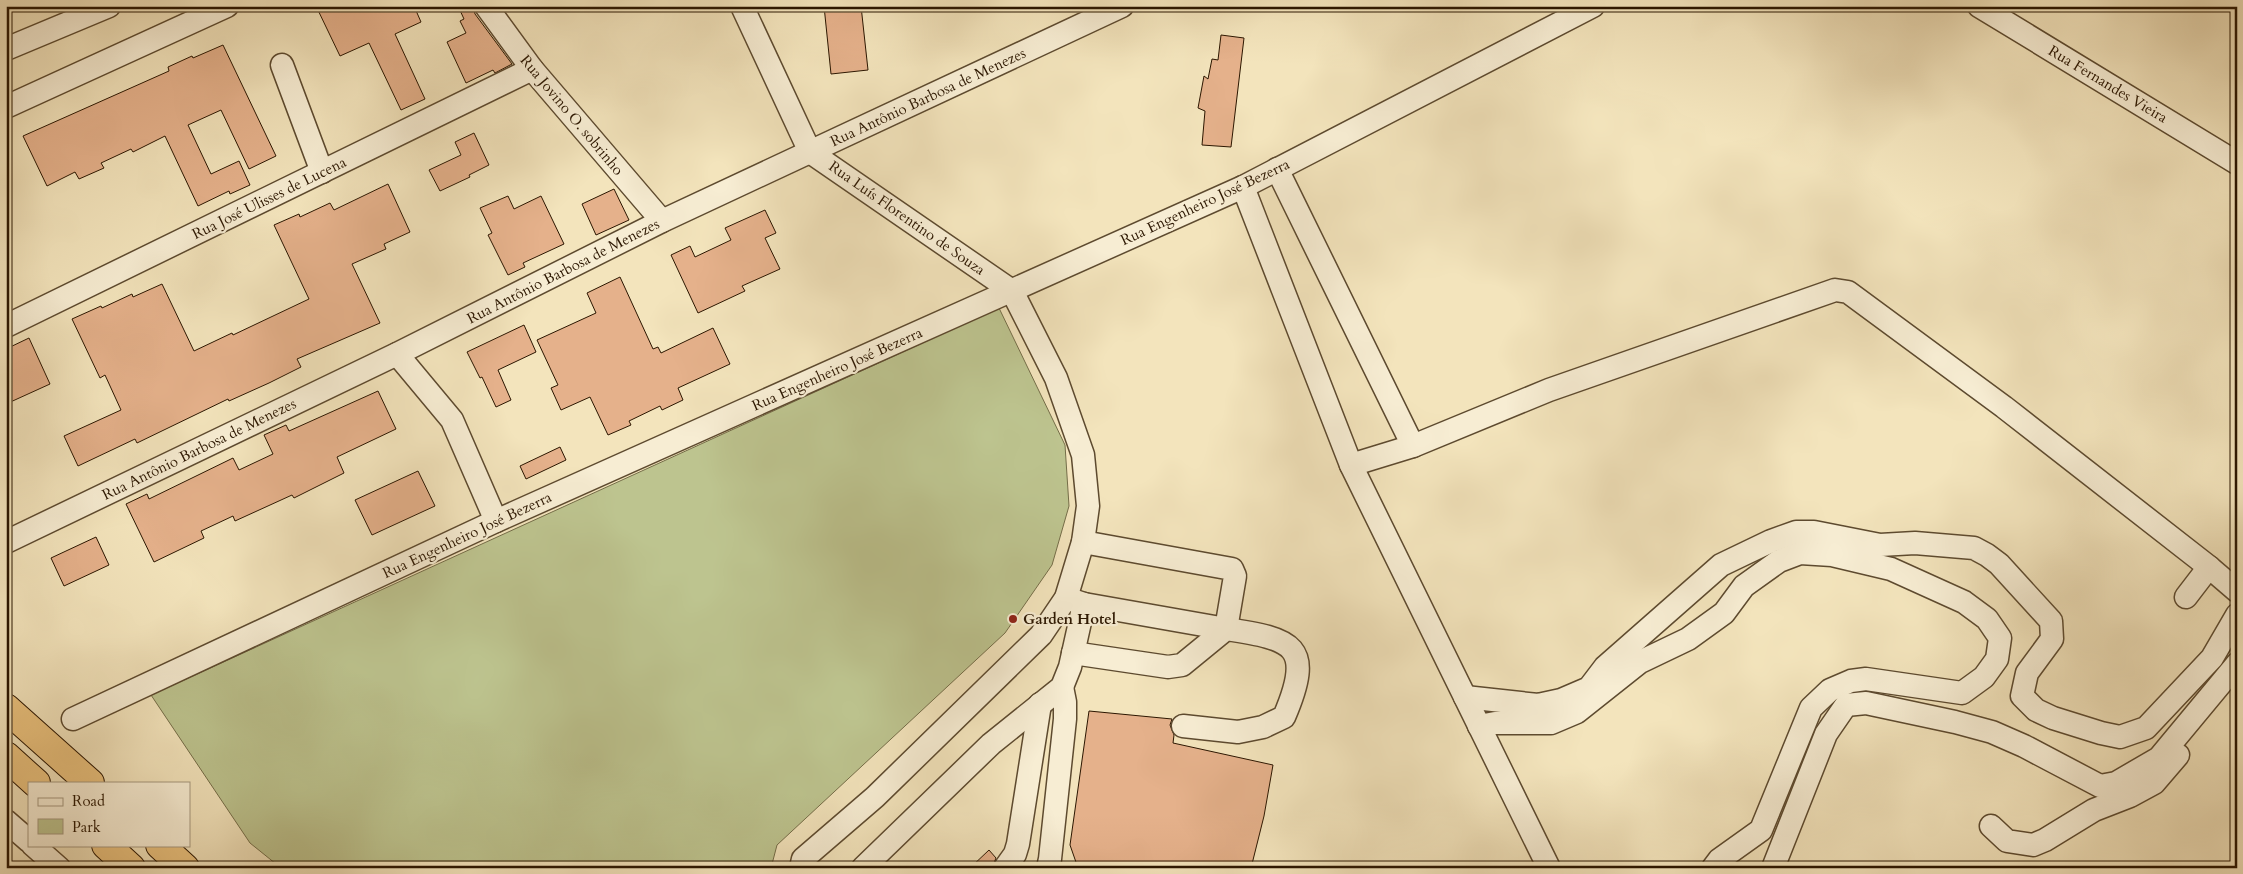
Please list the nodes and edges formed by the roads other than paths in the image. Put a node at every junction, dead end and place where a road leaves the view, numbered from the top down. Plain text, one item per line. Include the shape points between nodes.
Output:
1 (109, 6) edge
2 (227, 6) edge
3 (486, 6) edge
4 (742, 6) edge
5 (1122, 6) edge
6 (1593, 6) edge
7 (1979, 6) edge
8 (6, 50) edge
9 (282, 65) dead end
10 (532, 69) junction
11 (6, 107) edge
12 (810, 152) junction
13 (2237, 162) edge
14 (1277, 169) junction
15 (322, 172) junction
16 (1243, 187) junction
17 (662, 221) junction
18 (1012, 291) junction
19 (6, 326) edge
20 (397, 354) junction
21 (1413, 446) junction
22 (1351, 465) junction
23 (496, 521) junction
24 (6, 542) edge
25 (1083, 542) junction
26 (2209, 567) junction
27 (2237, 592) edge
28 (2186, 597) dead end
29 (1075, 601) junction
30 (2237, 616) edge
31 (1226, 630) junction
32 (1042, 634) junction
33 (2237, 664) edge
34 (1068, 669) junction
35 (2237, 682) edge
36 (1465, 697) junction
37 (1040, 704) junction
38 (6, 708) edge
39 (74, 719) dead end
40 (1183, 726) dead end
41 (1479, 726) junction
42 (6, 756) edge
43 (35, 782) edge
44 (89, 782) edge
45 (6, 821) edge
46 (1992, 826) dead end
47 (28, 840) edge
48 (34, 846) edge
49 (107, 846) edge
50 (161, 846) edge
51 (803, 865) edge
52 (59, 868) edge
53 (131, 868) edge
54 (185, 868) edge
55 (863, 868) edge
56 (1005, 868) edge
57 (1048, 868) edge
58 (1549, 868) edge
59 (1713, 868) edge
60 (1773, 868) edge

1 - 8 street
2 - 11 street
3 - 10 street, Rua Jovino O. sobrinho
4 - 12 street
5 - 12 street, Rua Antônio Barbosa de Menezes
6 - 14 street, Rua Engenheiro José Bezerra
7 - 13 street, Rua Fernandes Vieira
9 - 15 street
10 - 15 street, Rua José Ulisses de Lucena
10 - 17 street, Rua Jovino O. sobrinho
12 - 17 street, Rua Antônio Barbosa de Menezes
12 - 18 street, Rua Luís Florentino de Souza
14 - 16 street, Rua Engenheiro José Bezerra
14 - 21 street
15 - 19 street, Rua José Ulisses de Lucena
16 - 18 street, Rua Engenheiro José Bezerra
16 - 22 street
17 - 20 street, Rua Antônio Barbosa de Menezes
18 - 23 street, Rua Engenheiro José Bezerra
18 - 25 street via 1056,378 1083,455 1088,506
20 - 23 street via 452,420
20 - 24 street, Rua Antônio Barbosa de Menezes
21 - 22 street
21 - 26 street via 1549,390 1835,290 1848,292 2004,406
22 - 36 street
23 - 39 street, Rua Engenheiro José Bezerra
25 - 29 street
25 - 31 street via 1232,569 1235,576
26 - 27 street
26 - 28 street
29 - 31 street
29 - 32 street
29 - 34 street
30 - 36 street via 2212,658 2146,728 2120,737 2053,718 2036,710 2022,696 2027,674 2052,639 2051,622 1987,555 1974,548 1880,545 1814,532 1796,532 1721,565 1605,667 1589,688 1561,700 1538,705
31 - 34 street via 1182,665
31 - 40 street via 1262,634 1283,641 1294,651 1298,667 1294,695 1284,717 1263,728 1238,732
32 - 34 street via 1063,649
32 - 51 street
33 - 60 street via 2159,758 2116,783 2100,786 1992,732 1866,702 1846,705 1826,734
34 - 37 street
34 - 57 street
35 - 46 street via 2198,732 2146,787 2094,810 2033,846 2007,841
36 - 41 street
37 - 55 street via 991,744
37 - 56 street via 1018,844
38 - 44 highway
41 - 58 street
41 - 59 street via 1551,723 1577,712 1640,662 1688,640 1724,613 1744,586 1779,561 1800,553 1832,555 1891,569 1964,602 1987,619 2000,638 1997,659 1984,677 1962,693 1866,679 1850,680 1830,690 1811,708 1761,830 1719,860
42 - 43 highway
45 - 47 street
48 - 52 street
49 - 53 highway
50 - 54 highway

